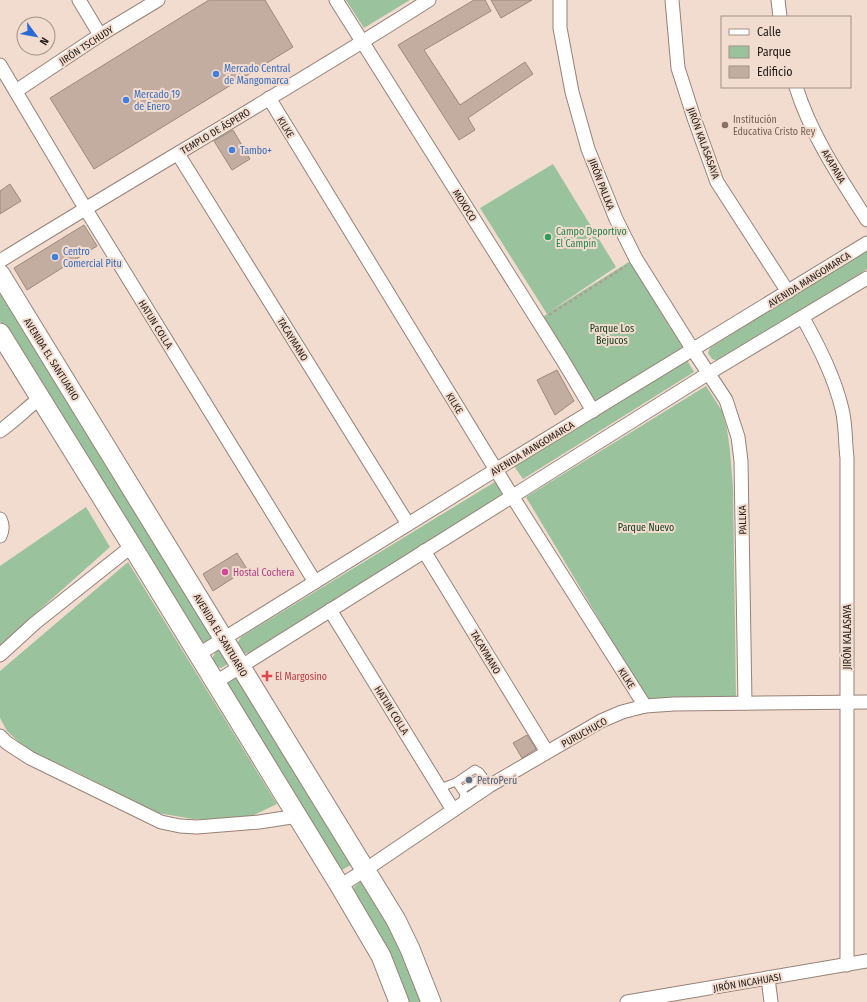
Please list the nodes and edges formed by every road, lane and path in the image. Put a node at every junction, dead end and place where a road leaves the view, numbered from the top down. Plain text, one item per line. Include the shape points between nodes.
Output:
1 (79, 0) edge
2 (158, 0) edge
3 (336, 0) edge
4 (429, 0) edge
5 (560, 0) edge
6 (672, 0) edge
7 (778, 0) edge
8 (780, 16) edge
9 (100, 35) junction
10 (362, 42) junction
11 (0, 65) edge
12 (796, 88) edge
13 (16, 91) junction
14 (269, 98) junction
15 (178, 154) junction
16 (85, 208) junction
17 (867, 220) edge
18 (867, 243) edge
19 (636, 259) junction
20 (0, 261) edge
21 (0, 274) edge
22 (867, 278) edge
23 (788, 292) junction
24 (803, 318) junction
25 (539, 322) junction
26 (0, 333) edge
27 (693, 350) junction
28 (709, 373) junction
29 (40, 398) junction
30 (593, 411) junction
31 (22, 412) junction
32 (0, 426) edge
33 (0, 431) edge
34 (497, 469) junction
35 (512, 496) junction
36 (0, 519) edge
37 (408, 524) junction
38 (0, 536) edge
39 (132, 546) junction
40 (424, 551) junction
41 (315, 582) junction
42 (330, 610) junction
43 (223, 638) junction
44 (199, 654) junction
45 (0, 655) edge
46 (240, 666) junction
47 (216, 682) junction
48 (847, 702) junction
49 (867, 702) edge
50 (745, 703) junction
51 (645, 706) junction
52 (0, 736) edge
53 (547, 752) junction
54 (486, 781) junction
55 (456, 782) junction
56 (440, 788) junction
57 (462, 790) junction
58 (458, 807) junction
59 (298, 816) junction
60 (365, 870) junction
61 (340, 886) junction
62 (867, 961) edge
63 (847, 965) junction
64 (768, 978) junction
65 (399, 1002) edge
66 (431, 1002) edge
67 (627, 1002) edge
68 (771, 1002) edge

1 - 9 street
2 - 9 street, JIRÓN TSCHUDY
3 - 10 street, MOXOCO
4 - 10 street, TEMPLO DE ÁSPERO
5 - 19 street, JIRÓN PALLKA via 560,28 572,92 588,149 616,219
6 - 23 street, JIRÓN KALASASAYA via 678,68 717,182
7 - 8 street
9 - 13 street, JIRÓN TSCHUDY
10 - 14 street, TEMPLO DE ÁSPERO
10 - 25 street, MOXOCO
11 - 13 street, HATUN COLLA
12 - 17 street, AKAPANA via 832,165
13 - 16 street, HATUN COLLA
14 - 15 street, TEMPLO DE ÁSPERO
14 - 34 street, KILKE via 458,410
15 - 16 street, TEMPLO DE ÁSPERO
15 - 37 street, TACAYMANO
16 - 20 street, TEMPLO DE ÁSPERO
16 - 41 street, HATUN COLLA
18 - 23 street, AVENIDA MANGOMARCA
19 - 25 path
19 - 27 street, JIRÓN PALLKA
21 - 43 street, AVENIDA EL SANTUARIO
22 - 24 street
23 - 27 street, AVENIDA MANGOMARCA
24 - 28 street
24 - 48 street, JIRÓN KALASAYA via 828,365 842,410 847,458
25 - 30 street, MOXOCO
26 - 29 street
27 - 28 street, PALLKA
27 - 30 street, AVENIDA MANGOMARCA
28 - 35 street
28 - 50 street, PALLKA via 726,400 738,437
29 - 31 street
29 - 39 street
30 - 34 street, AVENIDA MANGOMARCA
31 - 32 street
31 - 33 street
34 - 35 street, KILKE
34 - 37 street, AVENIDA MANGOMARCA
35 - 40 street
35 - 51 street, KILKE
36 - 38 street via 3,523
37 - 41 street, AVENIDA MANGOMARCA
39 - 44 street
39 - 45 street via 35,623
40 - 42 street
40 - 53 street, TACAYMANO
41 - 43 street, AVENIDA MANGOMARCA
42 - 46 street
42 - 56 street, HATUN COLLA
43 - 44 street, AVENIDA MANGOMARCA
43 - 46 street, AVENIDA EL SANTUARIO
44 - 47 street
46 - 47 street
46 - 60 street, AVENIDA EL SANTUARIO
47 - 59 street
48 - 49 street, PURUCHUCO
48 - 50 street, PURUCHUCO
48 - 63 street, JIRÓN KALASAYA
50 - 51 street, PURUCHUCO
51 - 53 street, PURUCHUCO via 601,721
52 - 59 street via 30,758 161,822 197,828
53 - 54 street, PURUCHUCO
54 - 55 lane via 475,769
54 - 57 lane
54 - 58 street, PURUCHUCO
55 - 56 lane
55 - 57 lane
56 - 58 street, HATUN COLLA
57 - 58 lane via 464,794
58 - 60 street, PURUCHUCO
59 - 61 street
60 - 61 street, PURUCHUCO
60 - 66 street, AVENIDA EL SANTUARIO via 410,948
61 - 65 street via 381,956
62 - 63 street, JIRÓN INCAHUASI
63 - 64 street, JIRÓN INCAHUASI
64 - 67 street, JIRÓN INCAHUASI
64 - 68 street

